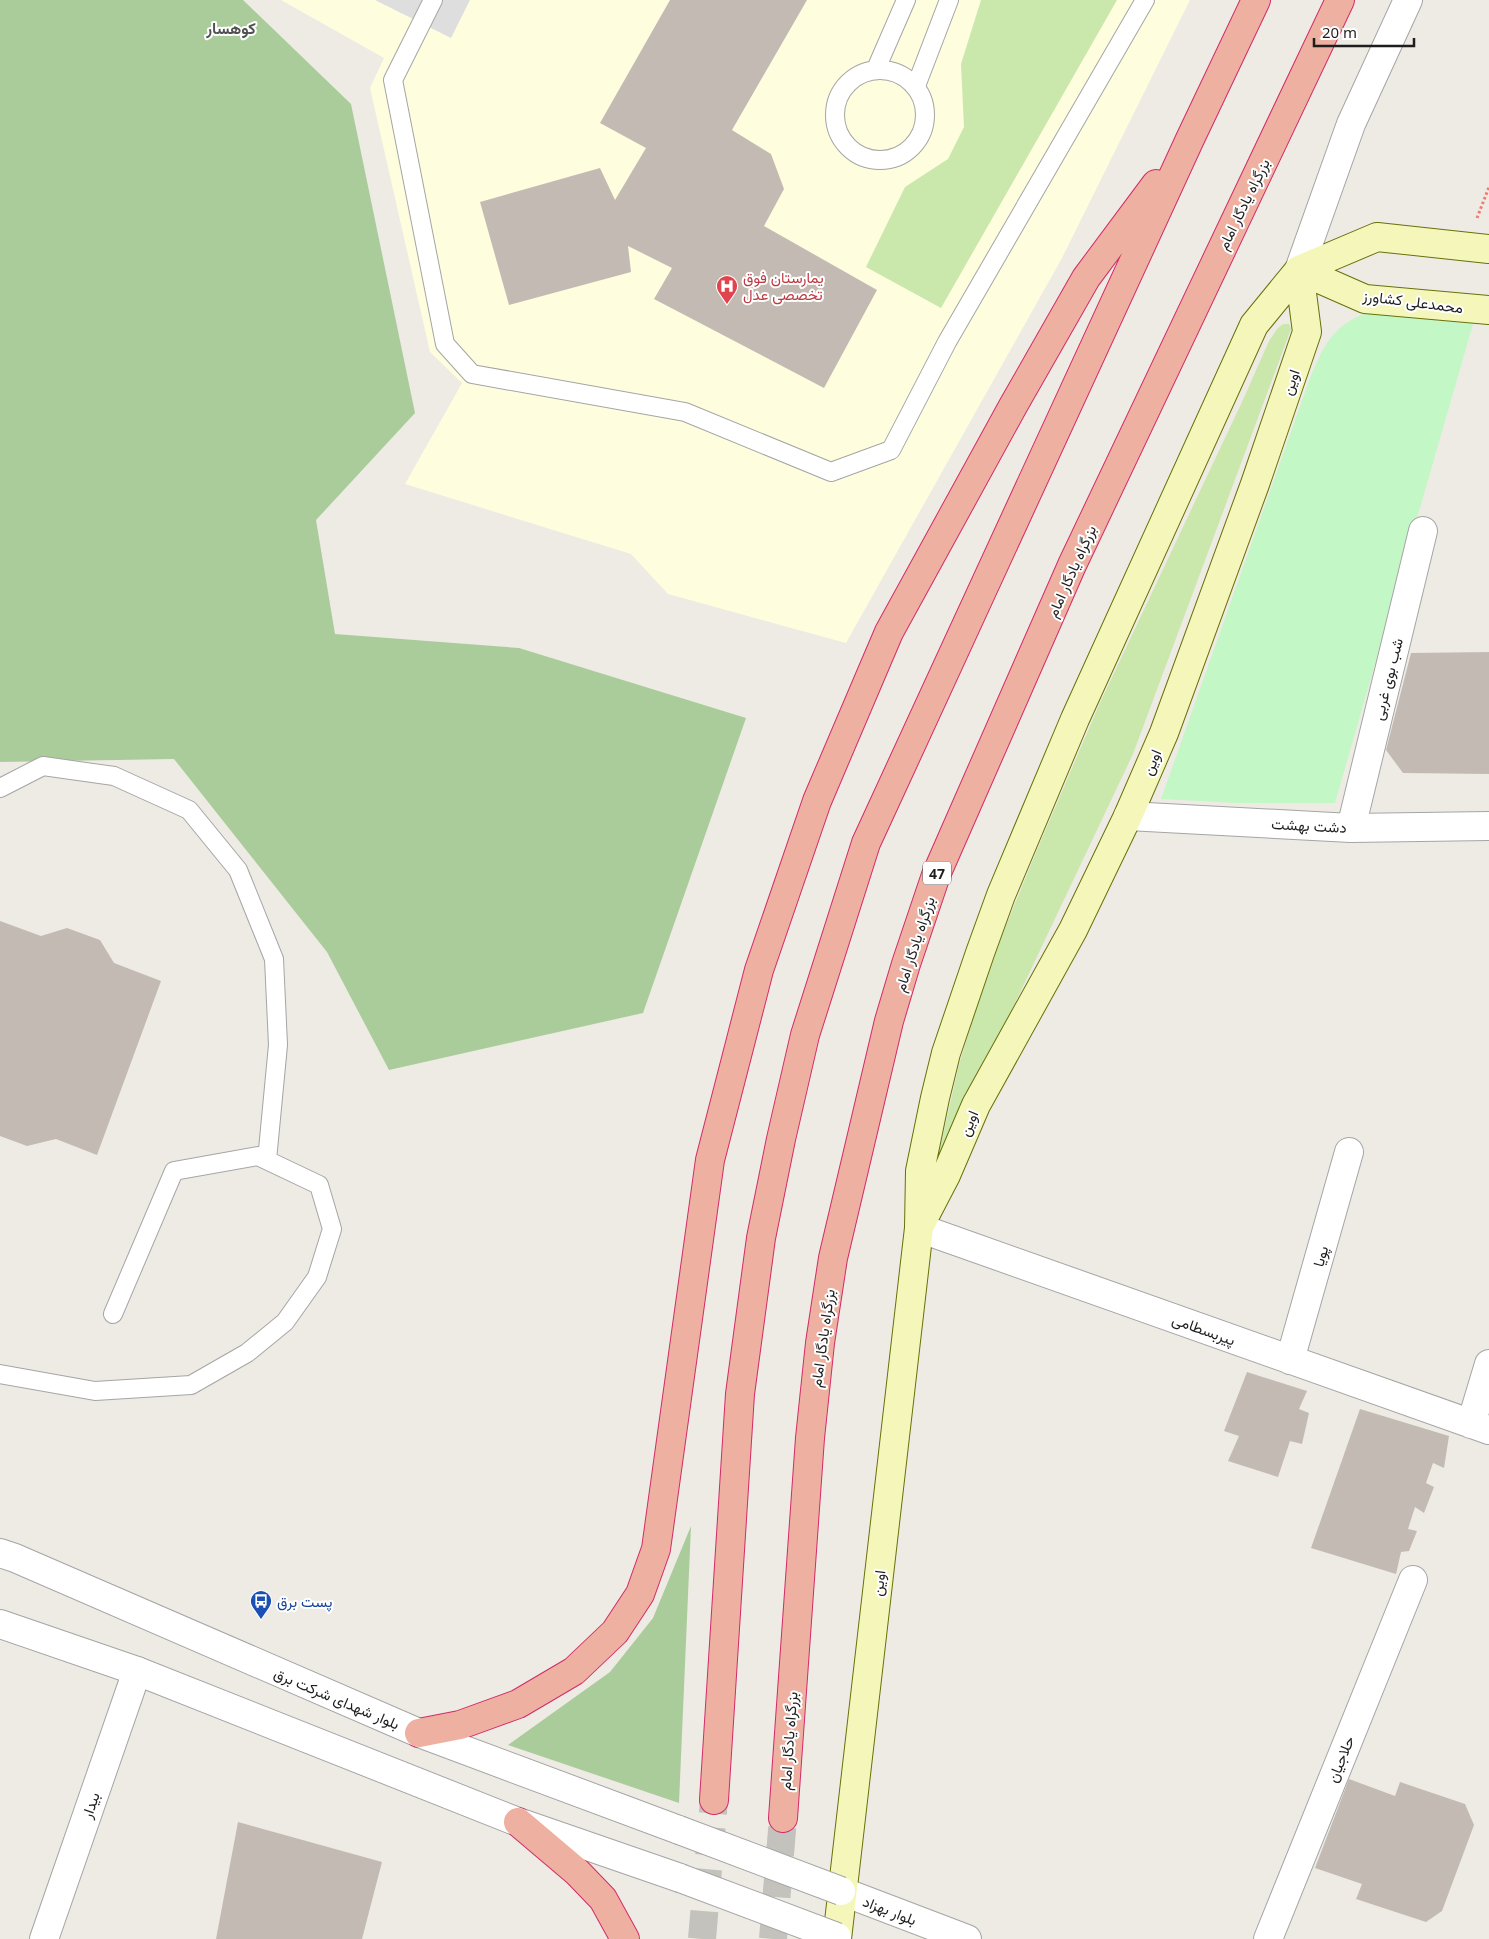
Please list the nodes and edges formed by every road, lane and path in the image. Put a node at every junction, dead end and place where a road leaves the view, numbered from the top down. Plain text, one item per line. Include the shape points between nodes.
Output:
1 (433, 0) edge
2 (906, 0) edge
3 (949, 0) edge
4 (1145, 0) edge
5 (1245, 0) edge
6 (1256, 0) edge
7 (1340, 0) edge
8 (1408, 0) edge
9 (1242, 31) junction
10 (876, 70) junction
11 (916, 86) junction
12 (1190, 139) junction
13 (1489, 249) edge
14 (1299, 270) junction
15 (1489, 310) edge
16 (1423, 531) dead end
17 (0, 788) edge
18 (1128, 816) junction
19 (1489, 826) edge
20 (1351, 828) junction
21 (1349, 1152) dead end
22 (266, 1160) junction
23 (919, 1228) junction
24 (113, 1314) dead end
25 (1290, 1360) junction
26 (1489, 1364) edge
27 (0, 1374) edge
28 (1480, 1427) edge
29 (0, 1553) edge
30 (1413, 1580) dead end
31 (0, 1624) edge
32 (137, 1671) junction
33 (419, 1734) junction
34 (714, 1800) tunnel mouth
35 (783, 1818) tunnel mouth
36 (518, 1822) junction
37 (842, 1891) junction
38 (839, 1938) edge
39 (44, 1939) edge
40 (625, 1939) edge
41 (968, 1939) edge
42 (1268, 1939) edge

1 - 4 lane via 393,80 445,344 472,374 686,412 830,472 891,450 947,342
2 - 10 lane
3 - 11 lane
5 - 9 street
6 - 9 highway
7 - 35 highway, بزرگراه یادگار امام / 47 via 1072,566 936,875 906,964 889,1021 833,1258 820,1343 810,1438
8 - 14 street, اوین via 1351,124
9 - 12 highway
10 - 11 lane via 891,70
10 - 11 lane via 862,73 849,82 840,94 835,110 842,140 852,152 866,159 882,161 896,158 919,140 925,127 926,112
12 - 33 highway via 1086,278 1013,406 889,632 816,801 759,970 710,1160 656,1549 640,1594 614,1632 574,1671 518,1704 460,1725
12 - 34 highway via 866,843 805,1035 761,1238 740,1394
13 - 14 main road via 1377,237
14 - 15 main road, محمدعلی کشاورز via 1364,299
14 - 18 main road, اوین via 1307,332 1167,724
14 - 23 main road, اوین via 1254,325 1075,719 1001,895 960,1011 935,1098 920,1171
16 - 20 street, شب بوی غربی
17 - 22 lane via 43,766 114,776 189,810 238,870 274,959 278,1045
18 - 20 street, دشت بهشت
18 - 23 main road, اوین via 1073,930 976,1105
19 - 20 street, دشت بهشت
21 - 25 street, پویا
22 - 24 lane via 258,1156 174,1171
22 - 27 lane via 319,1185 332,1229 317,1277 285,1322 247,1353 191,1385 95,1391
23 - 25 street, پیربسطامی
23 - 37 main road, اوین
25 - 28 street, پیربسطامی
26 - 28 street
29 - 33 street, بلوار شهدای شرکت برق
30 - 42 street, حلاجیان
31 - 32 street
32 - 36 street
32 - 39 street, بیدار
33 - 37 street, بلوار شهدای شرکت برق, bridge
36 - 38 street, bridge
36 - 40 highway via 577,1872 603,1899
37 - 38 main road, اوین
37 - 41 street, بلوار بهزاد

